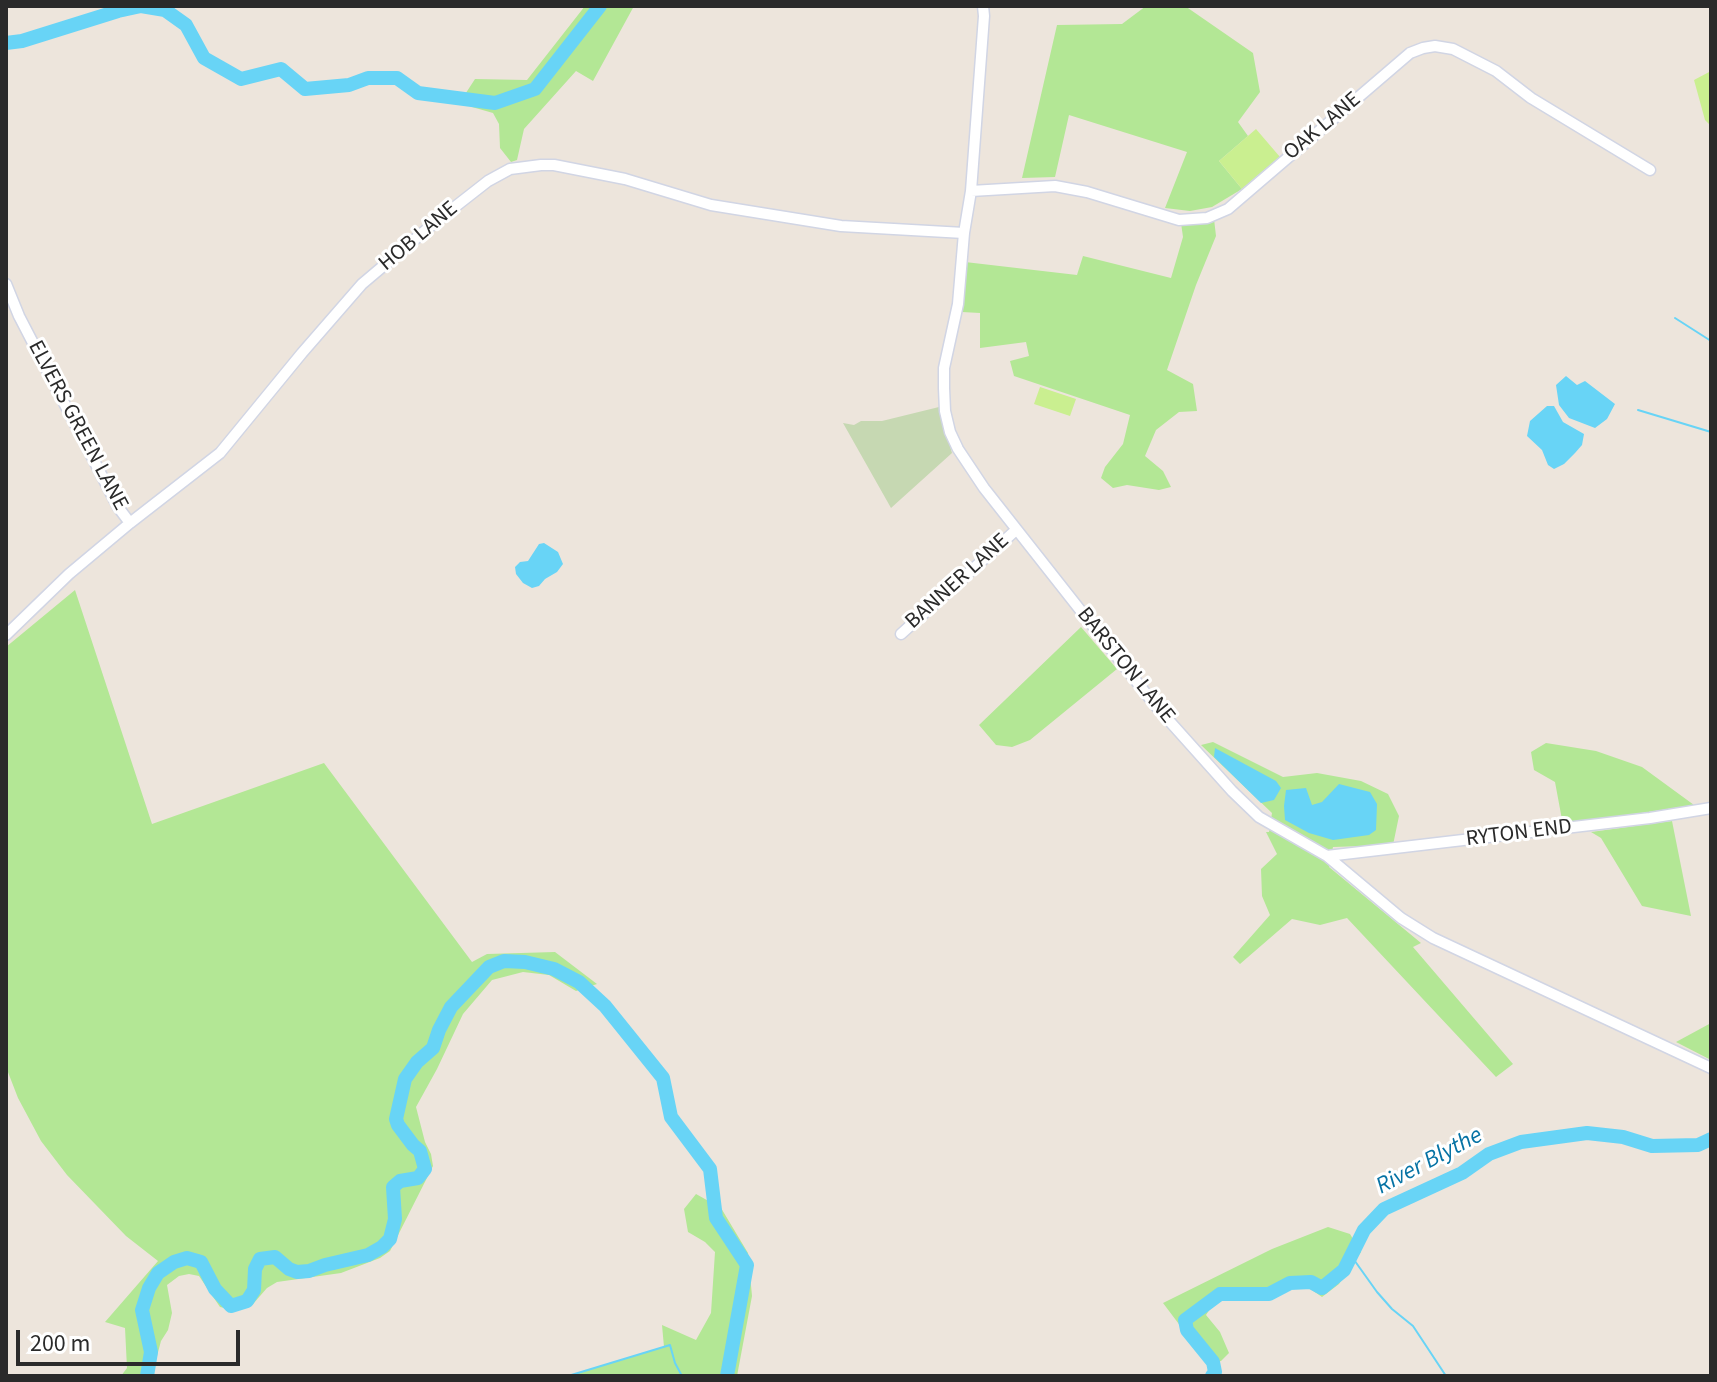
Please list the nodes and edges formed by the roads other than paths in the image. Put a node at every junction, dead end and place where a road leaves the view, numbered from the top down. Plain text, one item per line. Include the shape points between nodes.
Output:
1 (983, 6) edge
2 (1650, 170) dead end
3 (971, 191) junction
4 (964, 233) junction
5 (6, 284) edge
6 (130, 523) junction
7 (1016, 530) junction
8 (901, 634) dead end
9 (6, 635) edge
10 (1711, 808) edge
11 (1327, 856) junction
12 (1711, 1068) edge

1 - 3 street, BARSTON LANE
2 - 3 street, OAK LANE via 1496,71 1453,49 1435,46 1410,53 1228,209 1207,218 1179,220 1055,186
3 - 4 street, BARSTON LANE
4 - 6 street, HOB LANE via 841,226 711,205 554,165 510,169 444,215 362,284 220,453
4 - 7 street, BARSTON LANE via 958,304 944,368 945,411 958,449
5 - 6 street, ELVERS GREEN LANE
6 - 9 street, HOB LANE
7 - 8 street, BANNER LANE
7 - 11 street, BARSTON LANE via 1155,705 1232,791 1259,817
10 - 11 street, RYTON END
11 - 12 street, BARSTON LANE via 1433,938

